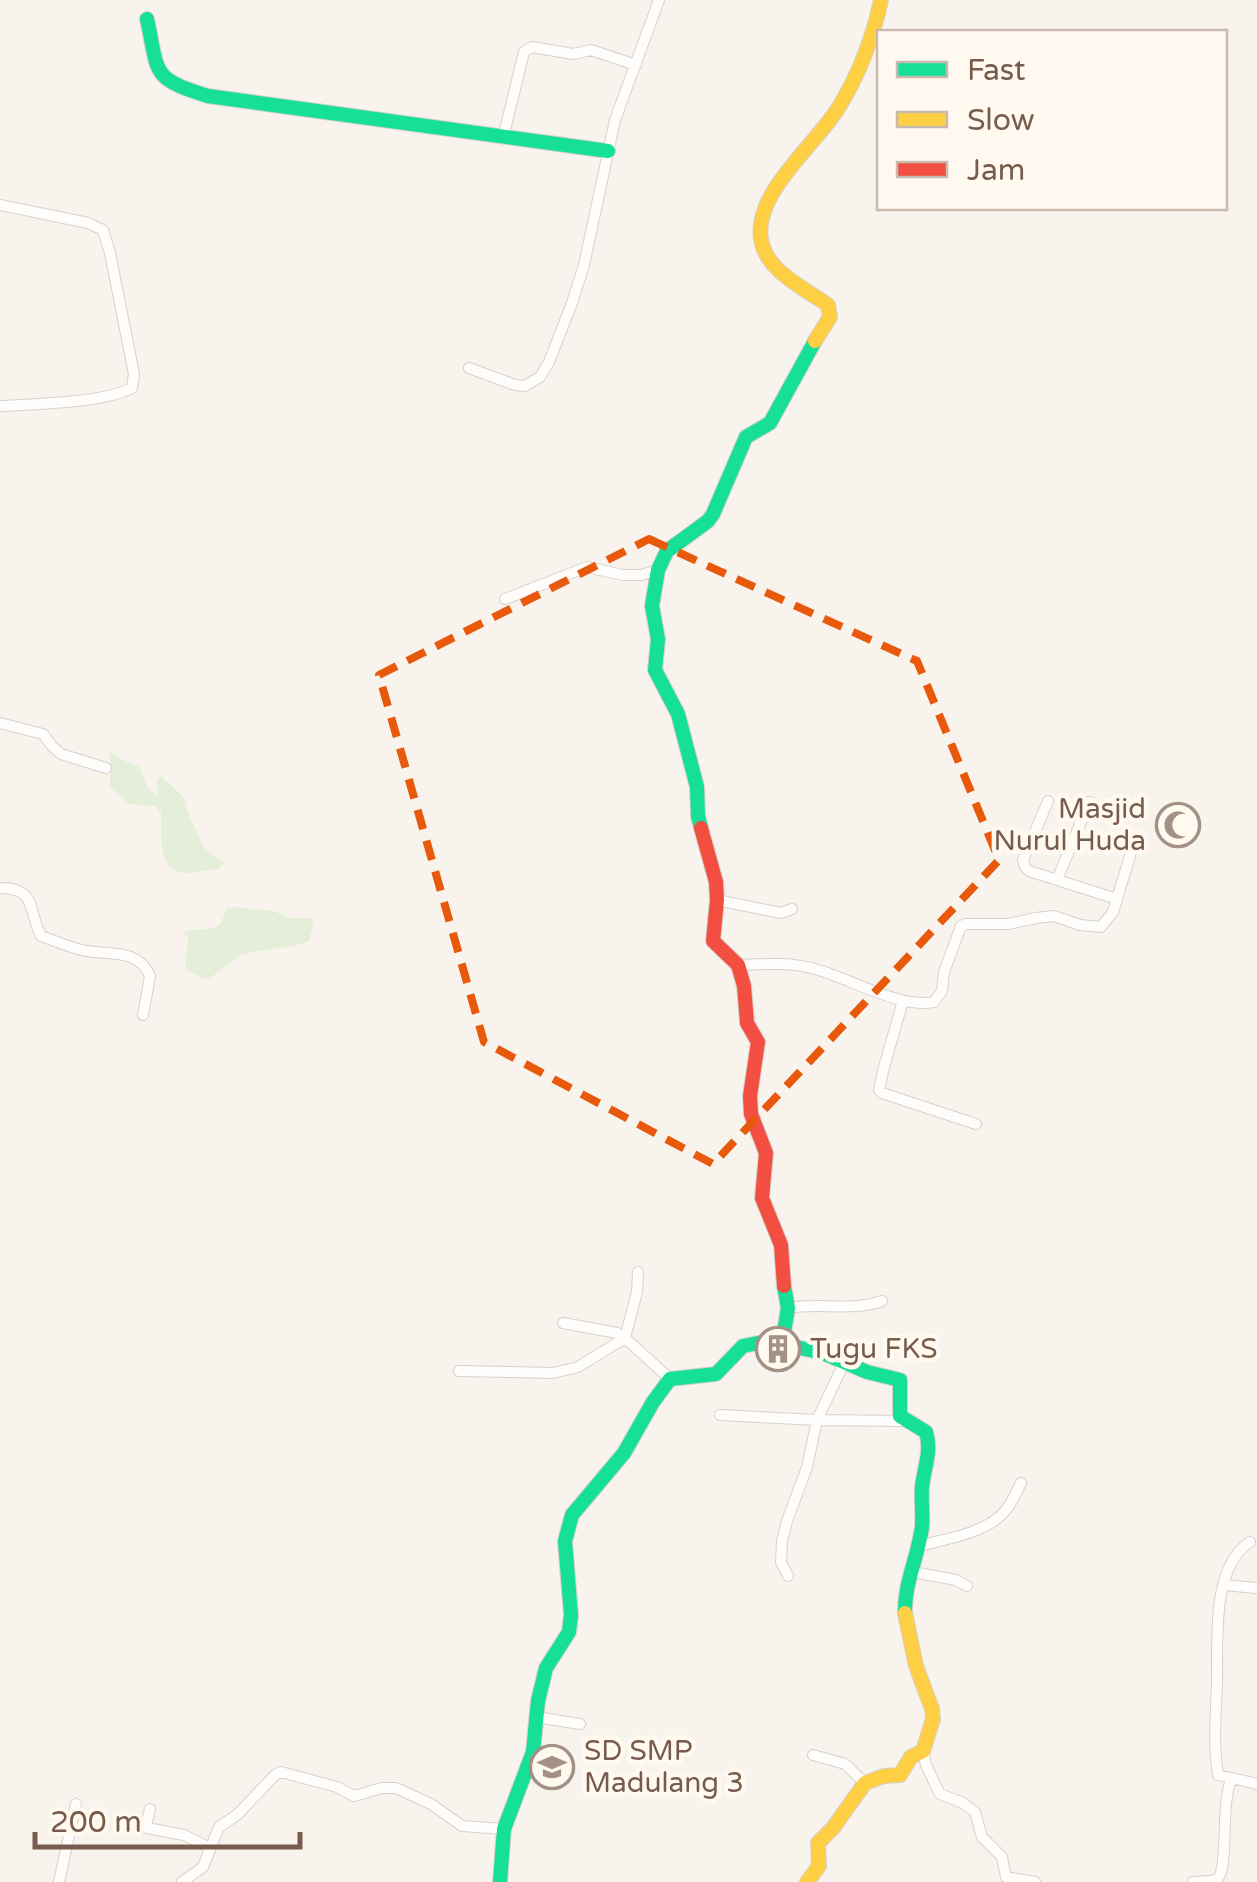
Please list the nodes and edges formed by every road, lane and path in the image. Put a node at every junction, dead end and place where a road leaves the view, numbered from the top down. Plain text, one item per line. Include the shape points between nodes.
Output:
1 (659, 0) edge
2 (881, 0) edge
3 (147, 19) dead end
4 (636, 65) junction
5 (504, 138) junction
6 (608, 151) junction
7 (0, 205) edge
8 (469, 368) dead end
9 (0, 406) edge
10 (658, 570) junction
11 (505, 599) dead end
12 (0, 723) edge
13 (106, 768) dead end
14 (1048, 801) dead end
15 (1090, 802) dead end
16 (1130, 856) dead end
17 (1057, 880) junction
18 (0, 888) edge
19 (1117, 899) junction
20 (718, 900) junction
21 (792, 909) dead end
22 (738, 965) junction
23 (903, 1002) junction
24 (142, 1015) dead end
25 (976, 1124) dead end
26 (638, 1272) dead end
27 (882, 1301) dead end
28 (788, 1308) junction
29 (563, 1322) dead end
30 (626, 1338) junction
31 (782, 1344) junction
32 (845, 1361) junction
33 (459, 1371) dead end
34 (670, 1379) junction
35 (720, 1415) dead end
36 (817, 1420) junction
37 (902, 1421) junction
38 (1022, 1484) dead end
39 (1250, 1542) dead end
40 (917, 1547) junction
41 (913, 1572) junction
42 (788, 1576) dead end
43 (966, 1586) dead end
44 (1224, 1586) junction
45 (1257, 1588) edge
46 (536, 1717) junction
47 (580, 1724) dead end
48 (923, 1752) junction
49 (812, 1755) dead end
50 (1232, 1779) junction
51 (865, 1782) junction
52 (1257, 1784) edge
53 (76, 1804) dead end
54 (150, 1810) dead end
55 (504, 1829) junction
56 (210, 1848) junction
57 (59, 1882) edge
58 (182, 1882) edge
59 (500, 1882) edge
60 (808, 1882) edge
61 (1035, 1882) edge
62 (1193, 1882) edge

1 - 4 street
2 - 10 street via 842,103 777,185 760,228 771,264 828,305 830,317 770,423 746,437 713,514 667,551
3 - 5 street via 156,69 177,86 208,96
4 - 5 street via 591,50 528,49
4 - 6 street
5 - 6 street
6 - 8 street via 580,278 540,377 516,385
7 - 9 street via 103,230 134,374 132,388 121,393
10 - 11 street via 623,575 587,567
10 - 20 street via 655,670 678,714
12 - 13 street via 43,734 62,754
14 - 17 street via 1023,860 1029,871
15 - 17 street
16 - 19 street
17 - 19 street
18 - 24 street via 17,888 29,900 41,936 86,951 118,952 149,970
19 - 23 street via 1097,927 1054,916 961,926 939,997
20 - 21 street via 781,913
20 - 22 street via 713,941
22 - 23 street via 812,968
22 - 28 street via 747,1023 758,1042 751,1115 767,1154 760,1192 780,1239
23 - 25 street via 882,1094
26 - 30 street
27 - 28 street via 851,1309
28 - 31 street
29 - 30 street
30 - 33 street via 578,1367 553,1373
30 - 34 street
31 - 32 street
31 - 34 street via 743,1346 716,1374
32 - 36 street
32 - 37 street via 900,1380
34 - 46 street via 624,1453 572,1515 565,1540 568,1632 546,1668
35 - 36 street
36 - 37 street
36 - 42 street via 782,1541
37 - 40 street via 930,1440
38 - 40 street via 998,1518
39 - 44 street via 1237,1553
40 - 41 street
41 - 43 street
41 - 48 street via 904,1594 905,1617 933,1715
44 - 45 street
44 - 50 street via 1214,1712 1217,1772
46 - 47 street
46 - 55 street via 533,1752
48 - 51 street via 900,1775
48 - 61 street via 940,1794 978,1816 982,1838 1000,1853 1006,1878
49 - 51 street via 845,1764
50 - 52 street
50 - 62 street via 1220,1875
51 - 60 street via 818,1842 820,1866
53 - 57 street
54 - 56 street via 146,1828
55 - 56 street via 462,1826 396,1788 354,1796 281,1772 219,1827
55 - 59 street
56 - 58 street via 200,1869

